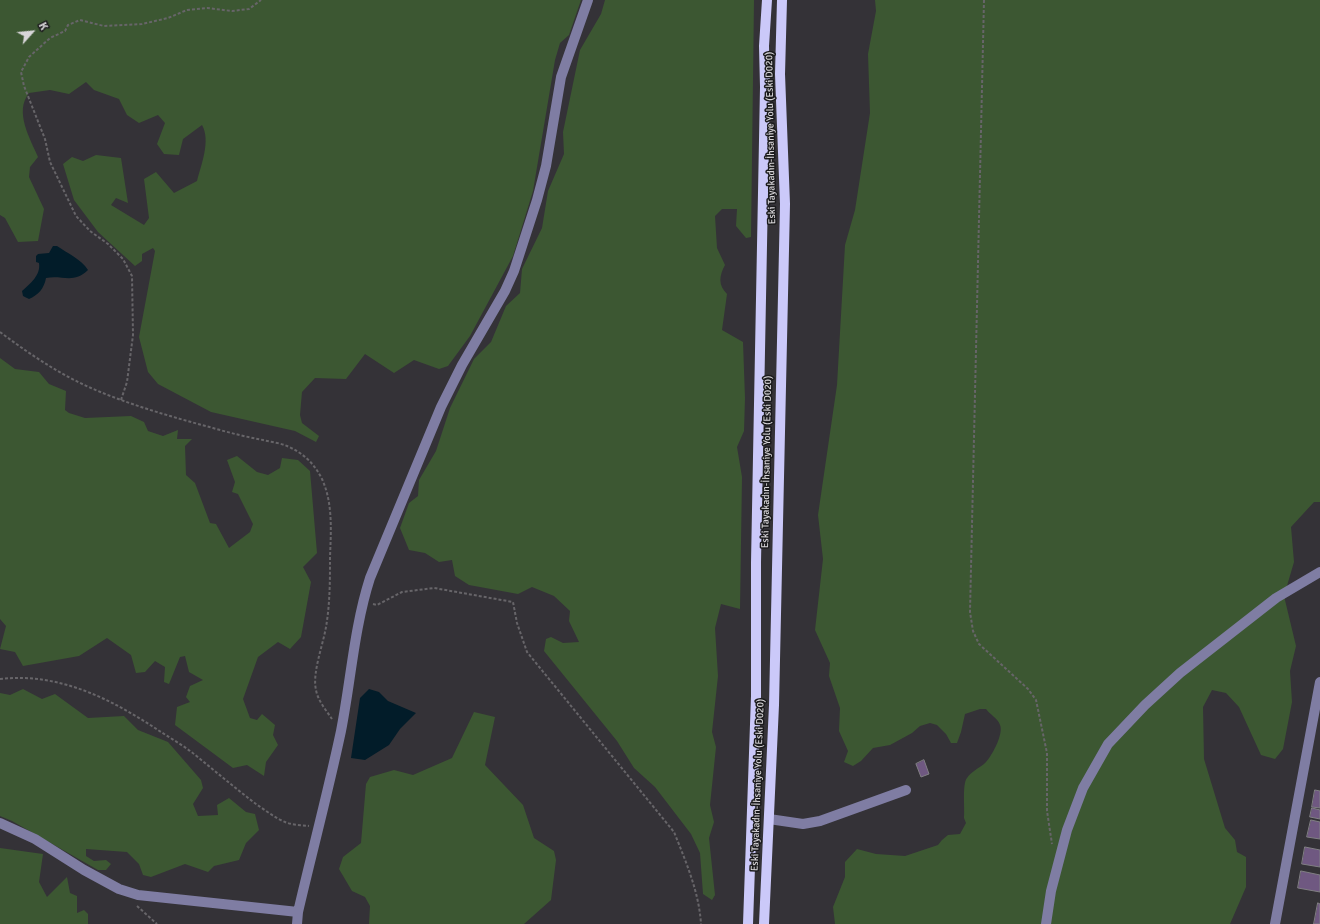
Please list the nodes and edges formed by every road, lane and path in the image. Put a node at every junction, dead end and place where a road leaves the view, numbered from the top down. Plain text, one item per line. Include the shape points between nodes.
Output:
1 (260, 0) edge
2 (588, 0) edge
3 (767, 0) edge
4 (782, 0) edge
5 (984, 0) edge
6 (0, 332) edge
7 (121, 400) junction
8 (1320, 572) edge
9 (362, 602) junction
10 (0, 679) edge
11 (1320, 682) edge
12 (341, 731) junction
13 (906, 790) dead end
14 (769, 819) junction
15 (0, 823) edge
16 (318, 828) junction
17 (1053, 849) dead end
18 (298, 912) junction
19 (297, 924) edge
20 (701, 924) edge
21 (748, 924) edge
22 (764, 924) edge
23 (1046, 924) edge
24 (1274, 924) edge

1 - 7 path via 249,9 188,10 142,24 104,26 80,20 50,38 29,57 21,72 45,139 50,162 76,216 123,259 132,276 133,335 127,382
2 - 9 street via 561,77 546,166 514,271 441,407
3 - 21 main road, Eski Tayakadın-İhsaniye Yolu (Eski D020) via 764,46 756,696
4 - 14 main road, Eski Tayakadın-İhsaniye Yolu (Eski D020) via 780,74 785,212
5 - 17 path via 970,612 973,631 979,644 1036,700 1048,752 1047,811
6 - 7 path via 22,349 62,373
7 - 12 path via 227,432 285,445 300,452 318,471 324,483 330,511 330,588 315,690
8 - 23 street via 1276,598 1180,673 1108,744 1083,788 1067,830 1051,891
9 - 12 street
9 - 20 path via 377,605 402,592 434,588 512,602 516,623 527,652 674,832 688,866 700,908
10 - 16 path via 30,678 55,681 82,689 113,703 193,753 265,810 285,822
11 - 24 street
12 - 16 street
13 - 14 street via 820,821 803,824
14 - 22 main road, Eski Tayakadın-İhsaniye Yolu (Eski D020)
15 - 18 street via 30,836 119,889 138,895
16 - 18 street
18 - 19 street

